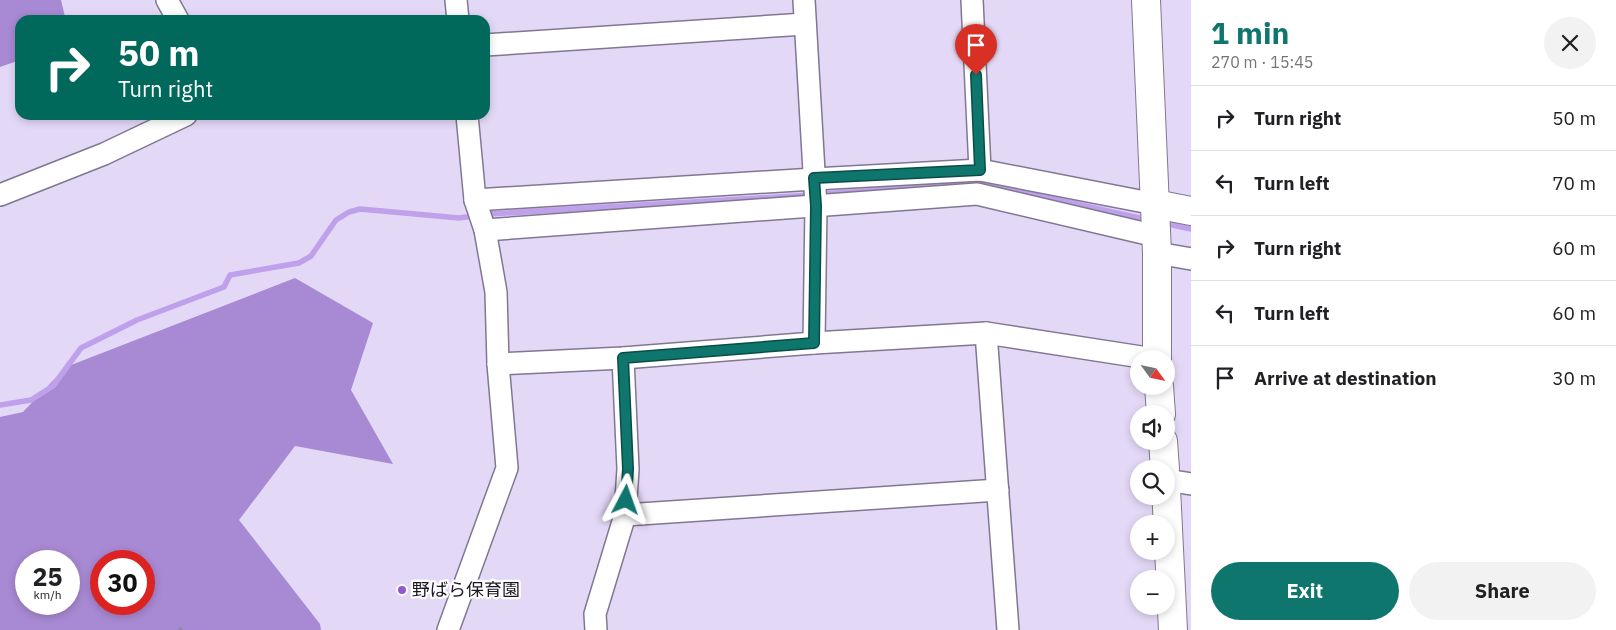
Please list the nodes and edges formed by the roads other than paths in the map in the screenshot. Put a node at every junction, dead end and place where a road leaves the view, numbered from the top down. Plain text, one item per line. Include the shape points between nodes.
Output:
1 (167, 0) edge
2 (456, 0) edge
3 (804, 0) edge
4 (972, 0) edge
5 (1146, 0) edge
6 (175, 15) edge
7 (458, 15) edge
8 (805, 24) junction
9 (490, 45) edge
10 (175, 120) edge
11 (467, 120) edge
12 (980, 170) junction
13 (814, 178) junction
14 (0, 195) edge
15 (475, 200) junction
16 (1155, 204) junction
17 (816, 206) junction
18 (1191, 211) edge
19 (485, 230) junction
20 (1156, 244) junction
21 (1191, 260) edge
22 (986, 333) junction
23 (814, 343) junction
24 (1156, 350) edge
25 (1130, 355) edge
26 (623, 358) junction
27 (498, 364) junction
28 (1175, 481) edge
29 (1191, 484) edge
30 (998, 490) junction
31 (1167, 505) edge
32 (625, 515) junction
33 (448, 630) edge
34 (596, 630) edge
35 (1008, 630) edge
36 (1173, 630) edge

1 - 6 street
2 - 7 street
3 - 8 street
4 - 12 street
5 - 16 street
8 - 9 street
8 - 13 street
10 - 14 street via 104,154
11 - 15 street
12 - 13 street
12 - 16 street
13 - 15 street
13 - 17 street
15 - 19 street
16 - 18 street
16 - 20 street
17 - 19 street
17 - 20 street via 977,194
17 - 23 street
19 - 27 street via 496,292
20 - 21 street
20 - 24 street
22 - 23 street
22 - 25 street
22 - 30 street
23 - 26 street
26 - 27 street
26 - 32 street via 628,469
27 - 33 street via 507,468
28 - 29 street
30 - 32 street
30 - 35 street
31 - 36 street
32 - 34 street via 595,614

